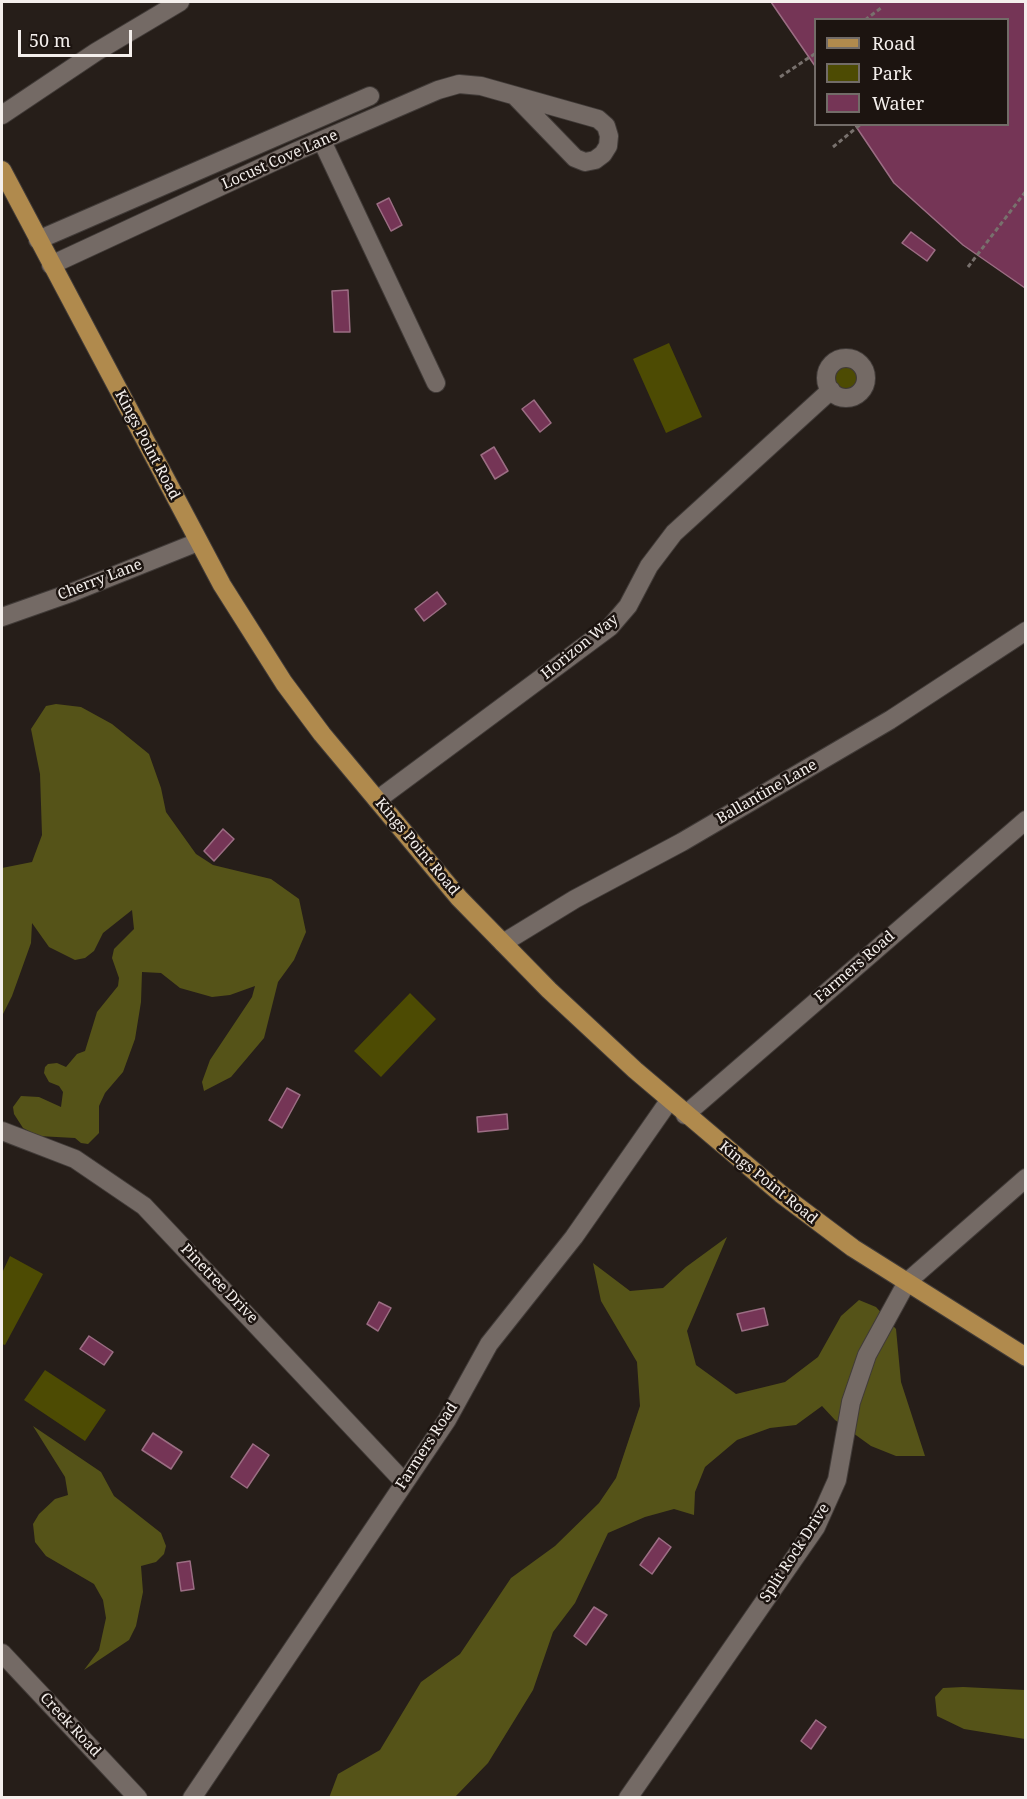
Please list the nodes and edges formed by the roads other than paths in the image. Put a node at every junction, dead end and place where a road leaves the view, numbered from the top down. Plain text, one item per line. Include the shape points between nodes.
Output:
1 (180, 2) edge
2 (370, 96) dead end
3 (515, 96) junction
4 (2, 115) edge
5 (322, 141) junction
6 (2, 170) edge
7 (38, 240) junction
8 (51, 265) junction
9 (436, 383) dead end
10 (831, 390) dead end
11 (198, 542) junction
12 (2, 617) edge
13 (1026, 631) edge
14 (377, 800) junction
15 (1026, 820) edge
16 (503, 943) junction
17 (669, 1101) junction
18 (685, 1115) junction
19 (2, 1131) edge
20 (1026, 1178) edge
21 (907, 1282) junction
22 (1026, 1357) edge
23 (404, 1482) junction
24 (2, 1653) edge
25 (138, 1797) edge
26 (192, 1797) edge
27 (628, 1797) edge

1 - 4 street
2 - 7 street
3 - 3 street, Locust Cove Lane via 575,158 595,160 608,146 606,126 598,119
3 - 5 street, Locust Cove Lane via 459,84
5 - 8 street, Locust Cove Lane
5 - 9 street
6 - 7 main road, Kings Point Road
7 - 8 main road, Kings Point Road
8 - 11 main road, Kings Point Road
10 - 14 street, Horizon Way via 674,533 649,566 628,606 610,627
11 - 12 street, Cherry Lane
11 - 14 main road, Kings Point Road via 284,683
13 - 16 street, Ballantine Lane via 890,720
14 - 16 main road, Kings Point Road via 459,898
15 - 18 street, Farmers Road
16 - 17 main road, Kings Point Road
17 - 18 main road, Kings Point Road
17 - 23 street, Farmers Road via 574,1237 489,1344 447,1420
18 - 21 main road, Kings Point Road via 824,1227
19 - 23 street, Pinetree Drive via 75,1159 144,1206
20 - 21 street
21 - 22 main road, Kings Point Road
21 - 27 street, Split Rock Drive via 867,1355 851,1402 837,1480 816,1527
23 - 26 street, Farmers Road
24 - 25 street, Creek Road

